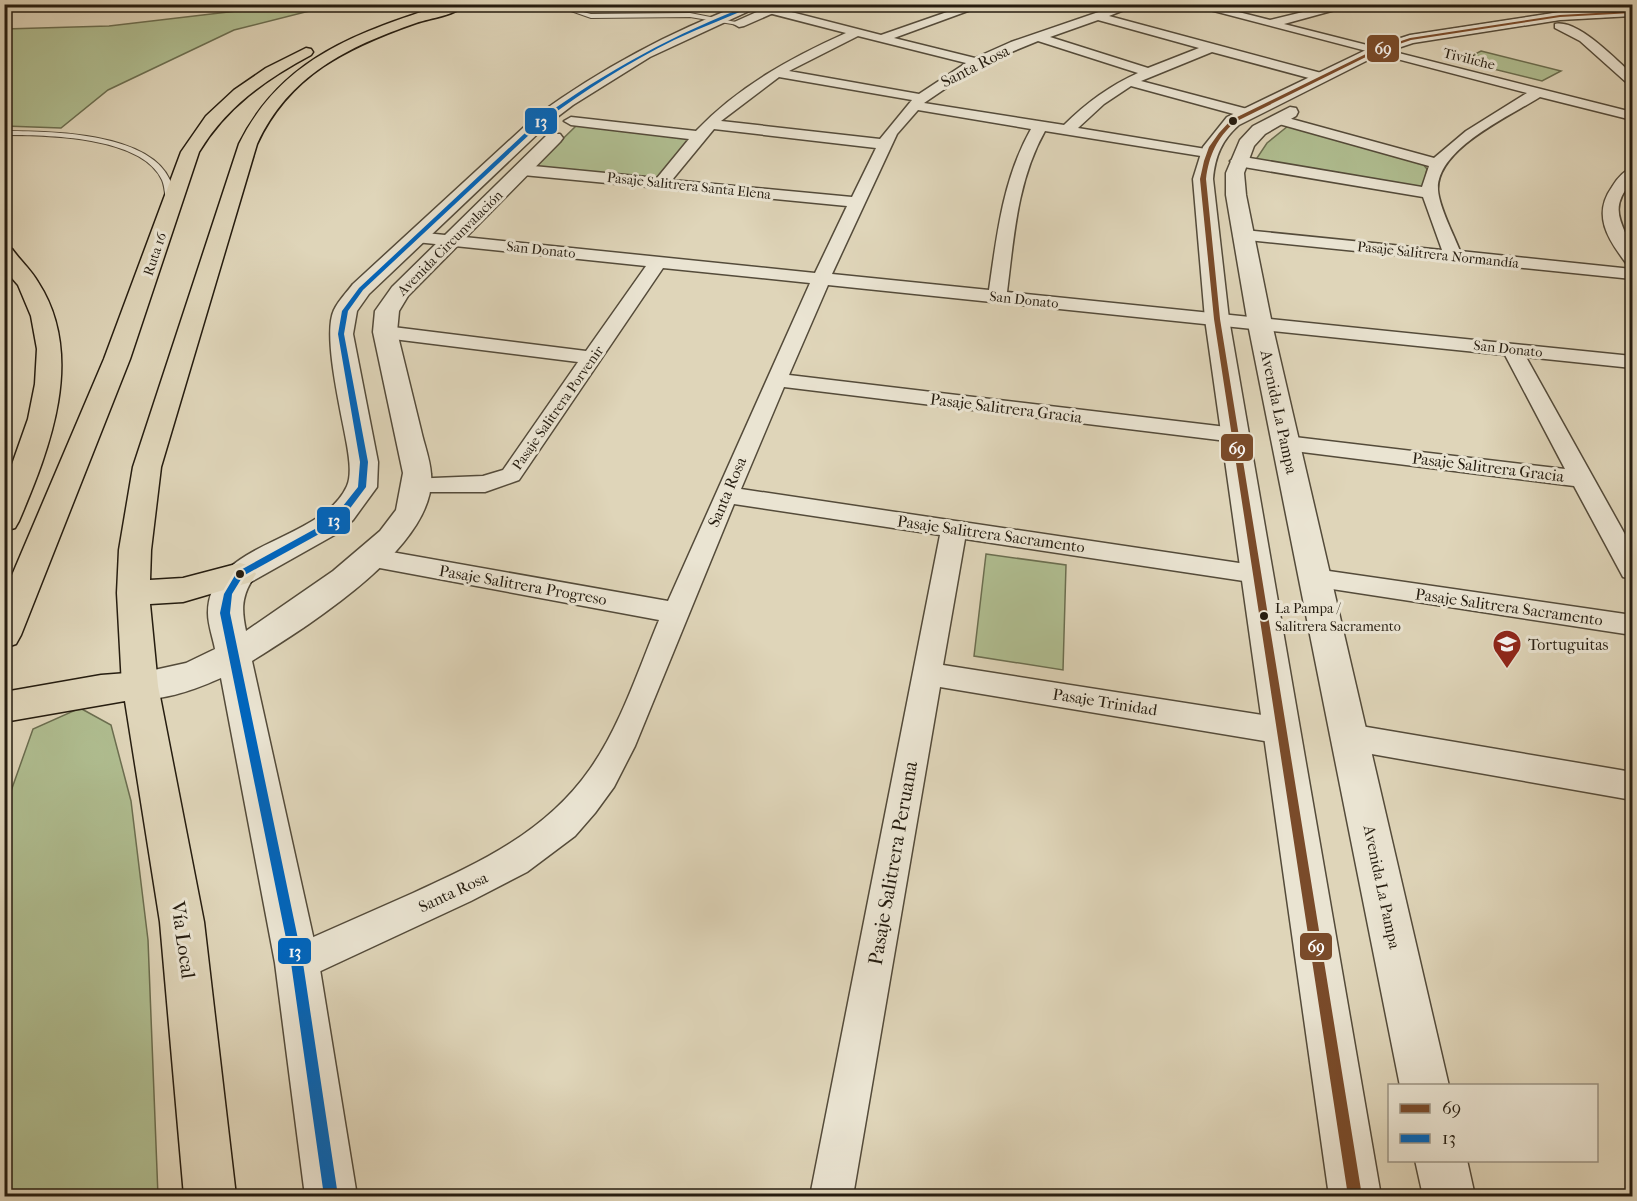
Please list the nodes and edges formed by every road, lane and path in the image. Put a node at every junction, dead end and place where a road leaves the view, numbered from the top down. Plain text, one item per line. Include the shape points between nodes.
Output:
1 (444, 4) edge
2 (460, 4) edge
3 (588, 4) edge
4 (982, 4) edge
5 (1134, 4) edge
6 (1192, 4) edge
7 (1352, 4) edge
8 (1549, 4) edge
9 (929, 8) dead end
10 (754, 11) edge
11 (1632, 12) edge
12 (950, 14) junction
13 (1579, 14) junction
14 (1098, 17) junction
15 (1632, 20) edge
16 (1269, 24) junction
17 (1559, 26) junction
18 (857, 32) junction
19 (1038, 37) junction
20 (882, 38) junction
21 (1211, 48) junction
22 (1375, 51) junction
23 (1402, 57) junction
24 (976, 62) junction
25 (1632, 62) edge
26 (1613, 63) junction
27 (1375, 70) dead end
28 (1148, 72) junction
29 (778, 73) junction
30 (1320, 77) junction
31 (1632, 80) edge
32 (1127, 81) junction
33 (1538, 92) junction
34 (917, 102) junction
35 (1305, 105) dead end
36 (1246, 113) junction
37 (1632, 116) edge
38 (1277, 119) junction
39 (571, 121) junction
40 (711, 124) junction
41 (1040, 126) junction
42 (1068, 130) junction
43 (4, 133) edge
44 (699, 136) junction
45 (883, 144) junction
46 (1207, 153) junction
47 (1238, 161) junction
48 (1437, 164) junction
49 (523, 170) junction
50 (1632, 173) edge
51 (661, 183) junction
52 (1430, 193) junction
53 (856, 202) junction
54 (169, 212) junction
55 (1244, 235) junction
56 (416, 237) junction
57 (451, 241) junction
58 (4, 254) edge
59 (1453, 256) junction
60 (1632, 259) edge
61 (658, 262) junction
62 (1632, 274) edge
63 (821, 279) junction
64 (997, 297) junction
65 (1217, 320) junction
66 (1260, 324) junction
67 (385, 332) junction
68 (1512, 350) junction
69 (594, 358) junction
70 (1632, 362) edge
71 (777, 380) junction
72 (1235, 435) junction
73 (1286, 443) junction
74 (1583, 478) junction
75 (417, 484) junction
76 (726, 495) junction
77 (4, 521) edge
78 (954, 529) junction
79 (369, 557) junction
80 (1632, 570) edge
81 (240, 574) junction
82 (1257, 574) junction
83 (1315, 578) junction
84 (133, 592) junction
85 (676, 613) junction
86 (1632, 625) edge
87 (4, 635) edge
88 (234, 655) junction
89 (928, 674) junction
90 (140, 686) junction
91 (4, 707) edge
92 (1282, 731) junction
93 (1349, 737) junction
94 (1632, 786) edge
95 (297, 963) junction
96 (1425, 1084) edge
97 (1441, 1162) edge
98 (210, 1197) edge
99 (331, 1197) edge
100 (832, 1197) edge
101 (1355, 1197) edge
102 (1449, 1197) edge

1 - 54 main road, Ruta 16 via 332,41 245,88 218,111 199,136
2 - 84 main road, Vía Local via 376,34 327,58 287,86 257,125 147,467 138,509
3 - 10 lane via 574,11 591,15 690,15
4 - 12 street
5 - 14 street, Santa Rosa
6 - 16 street, Tiviliche
7 - 16 street
8 - 13 street
9 - 12 street
10 - 18 street
10 - 39 street, Avenida Circunvalación via 652,65
10 - 56 street, Avenida Circunvalación via 632,60 562,105
11 - 13 street
12 - 20 street
13 - 22 street via 1432,34
14 - 19 street, Santa Rosa
14 - 21 street
15 - 17 street
16 - 22 street, Tiviliche
17 - 23 street via 1456,42
17 - 26 street via 1584,38
18 - 20 street
18 - 29 street
19 - 24 street, Santa Rosa
19 - 28 street
20 - 24 street
21 - 28 street
21 - 30 street
22 - 23 street, Tiviliche
22 - 30 street
23 - 27 street
23 - 33 street, Tiviliche
24 - 34 street, Santa Rosa
25 - 26 street
26 - 31 street
28 - 32 street
29 - 34 street
29 - 40 street
30 - 36 street
32 - 36 street
32 - 42 street via 1091,106
33 - 37 street, Tiviliche
33 - 48 street via 1449,150
34 - 41 street
34 - 45 street, Santa Rosa
35 - 38 street, Avenida La Pampa
36 - 46 street via 1222,130
38 - 47 street, Avenida La Pampa via 1252,137
38 - 48 street
39 - 44 street
39 - 49 street, Avenida Circunvalación
40 - 44 street
40 - 45 street
41 - 42 street
41 - 64 street via 1017,174
42 - 46 street
43 - 54 lane via 67,134 132,151 162,173 170,191
44 - 51 street
45 - 53 street, Santa Rosa
46 - 65 street via 1203,179
47 - 52 street
47 - 55 street, Avenida La Pampa via 1235,184
48 - 52 street
49 - 51 street, Pasaje Salitrera Santa Elena
49 - 57 street, Avenida Circunvalación
50 - 60 street via 1614,191 1609,210 1615,233
51 - 53 street, Pasaje Salitrera Santa Elena
52 - 59 street
53 - 63 street, Santa Rosa
54 - 87 main road, Ruta 16 via 113,369
55 - 59 street, Pasaje Salitrera Normandía
55 - 66 street, Avenida La Pampa
56 - 57 street, San Donato
56 - 81 street, Avenida Circunvalación via 361,289 341,322 364,462 362,487 327,526
57 - 61 street, San Donato
57 - 67 street, Avenida Circunvalación via 393,302 387,311
58 - 77 main road via 37,300 50,363 37,441
59 - 62 street, Pasaje Salitrera Normandía
61 - 63 street, San Donato
61 - 69 street, Pasaje Salitrera Porvenir
63 - 64 street, San Donato
63 - 71 street, Santa Rosa
64 - 65 street, San Donato
65 - 66 street, San Donato
65 - 72 street
66 - 68 street, San Donato
66 - 73 street, Avenida La Pampa
67 - 69 street
67 - 75 street, Avenida Circunvalación
68 - 70 street, San Donato
68 - 74 street
69 - 75 street, Pasaje Salitrera Porvenir via 511,476 485,484
71 - 72 street, Pasaje Salitrera Gracia
71 - 76 street, Santa Rosa
72 - 82 street
73 - 74 street, Pasaje Salitrera Gracia
73 - 83 street, Avenida La Pampa
74 - 80 street
75 - 79 street, Avenida Circunvalación via 406,520
76 - 78 street, Pasaje Salitrera Sacramento
76 - 85 street, Santa Rosa
78 - 82 street, Pasaje Salitrera Sacramento
78 - 89 street, Pasaje Salitrera Peruana
79 - 85 street, Pasaje Salitrera Progreso
79 - 88 street, Avenida Circunvalación
81 - 84 main road via 183,590
81 - 88 street via 225,604
82 - 92 street
83 - 86 street, Pasaje Salitrera Sacramento
83 - 93 street, Avenida La Pampa
84 - 90 main road, Vía Local
85 - 95 street, Santa Rosa via 607,774 560,829 510,866
88 - 90 street, Avenida Circunvalación via 191,675
88 - 95 street
89 - 92 street, Pasaje Trinidad
89 - 100 street, Pasaje Salitrera Peruana
90 - 91 main road
90 - 98 main road, Vía Local via 182,922
92 - 101 street
93 - 94 street
93 - 96 street, Avenida La Pampa
95 - 99 street
97 - 102 street

